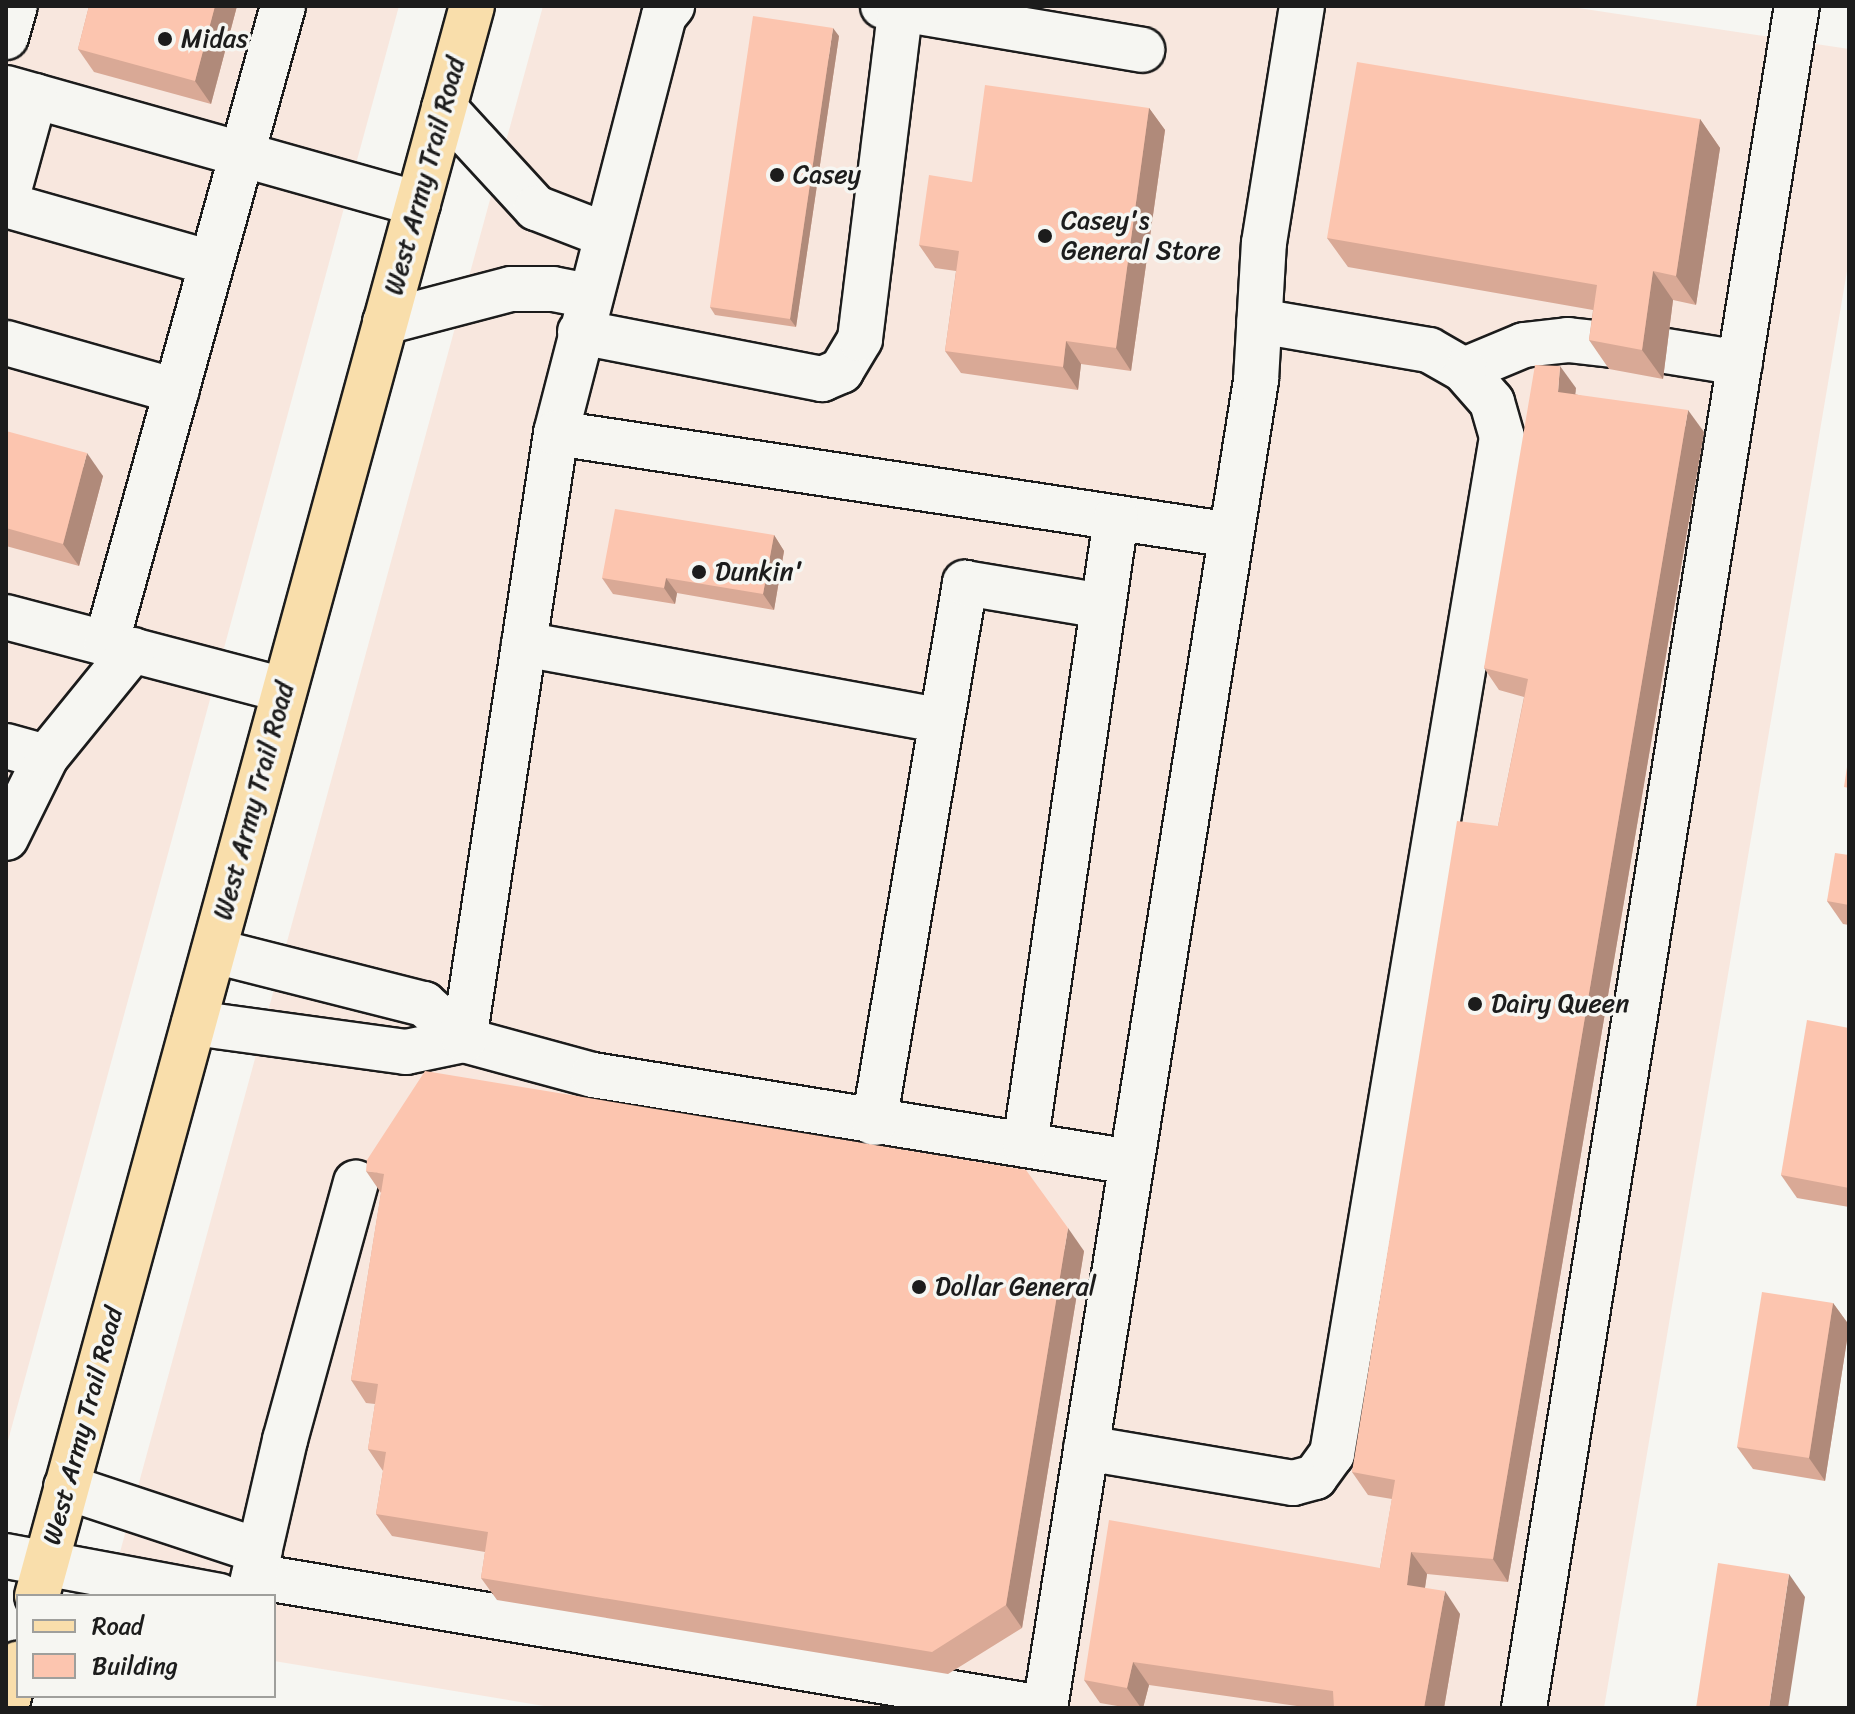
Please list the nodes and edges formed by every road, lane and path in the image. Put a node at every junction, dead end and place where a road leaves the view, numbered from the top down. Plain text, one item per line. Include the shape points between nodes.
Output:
1 (15, 6) edge
2 (283, 6) edge
3 (472, 6) edge
4 (672, 6) edge
5 (1302, 6) edge
6 (1797, 6) edge
7 (895, 7) edge
8 (6, 37) edge
9 (1142, 50) dead end
10 (20, 92) edge
11 (444, 108) junction
12 (242, 154) junction
13 (6, 203) edge
14 (418, 204) junction
15 (606, 235) junction
16 (211, 263) junction
17 (585, 314) junction
18 (1259, 321) junction
19 (385, 322) junction
20 (6, 343) edge
21 (1612, 345) edge
22 (1666, 351) dead end
23 (1740, 363) junction
24 (1464, 370) junction
25 (176, 391) junction
26 (556, 433) junction
27 (1116, 518) junction
28 (1231, 535) junction
29 (1103, 606) junction
30 (6, 617) edge
31 (524, 644) junction
32 (119, 647) junction
33 (284, 690) junction
34 (940, 720) junction
35 (26, 752) edge
36 (6, 838) edge
37 (214, 951) junction
38 (194, 1023) junction
39 (464, 1040) junction
40 (874, 1123) junction
41 (1025, 1145) junction
42 (1131, 1162) junction
43 (356, 1183) dead end
44 (1086, 1448) junction
45 (66, 1487) junction
46 (29, 1573) edge
47 (245, 1580) edge
48 (16, 1671) edge
49 (6, 1707) edge
50 (1044, 1708) edge
51 (1524, 1708) edge

1 - 8 lane
2 - 12 lane
3 - 11 main road, West Army Trail Road
4 - 15 lane via 664,16
5 - 18 lane via 1264,243
6 - 23 lane
7 - 9 lane
7 - 17 lane via 860,339 841,371 822,379
10 - 12 lane
10 - 13 lane
11 - 14 main road, West Army Trail Road
11 - 15 lane via 536,208
12 - 14 lane
12 - 16 lane
13 - 16 lane
14 - 19 main road, West Army Trail Road
15 - 17 lane
16 - 25 lane
17 - 19 lane via 511,289
17 - 26 lane
18 - 24 lane via 1429,350
18 - 28 lane via 1256,380
19 - 33 main road, West Army Trail Road
20 - 25 lane
21 - 24 lane via 1568,340 1524,345
22 - 23 lane
23 - 51 lane
24 - 44 lane via 1492,402 1502,437 1332,1454 1315,1477 1293,1483
25 - 32 lane
26 - 27 lane
26 - 31 lane
27 - 28 lane
27 - 29 lane
28 - 42 lane
29 - 34 lane via 965,583
29 - 41 lane
30 - 32 lane
31 - 34 lane
31 - 39 lane
32 - 33 lane
32 - 35 lane
33 - 37 main road, West Army Trail Road
34 - 40 lane
35 - 36 lane
37 - 38 main road, West Army Trail Road
37 - 39 lane via 424,1004
38 - 39 lane via 406,1052
38 - 45 main road, West Army Trail Road
39 - 40 lane via 630,1083
40 - 41 lane
41 - 42 lane
42 - 44 lane
43 - 47 lane
44 - 50 lane
45 - 46 main road, West Army Trail Road
45 - 47 lane
46 - 47 lane
47 - 50 lane
48 - 49 main road

